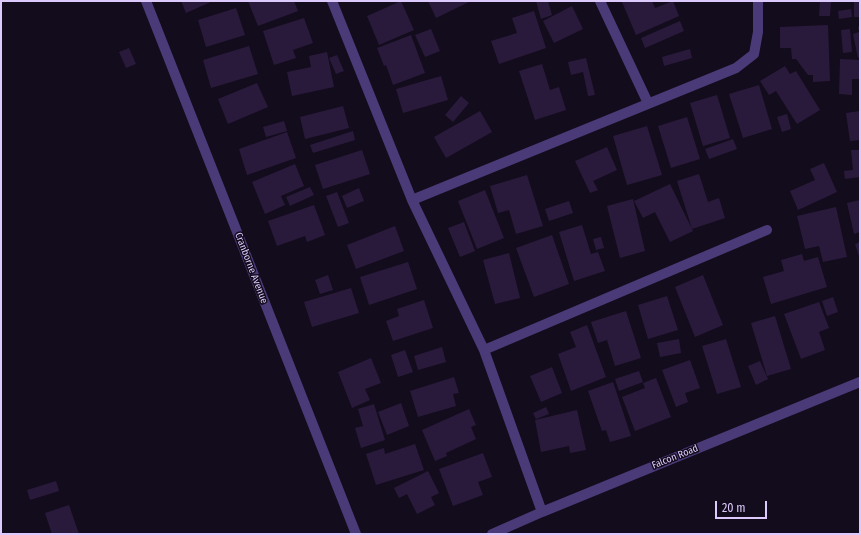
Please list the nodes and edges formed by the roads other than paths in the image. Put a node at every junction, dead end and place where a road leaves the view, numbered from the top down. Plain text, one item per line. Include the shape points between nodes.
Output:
1 (146, 1) edge
2 (332, 1) edge
3 (600, 1) edge
4 (758, 1) edge
5 (648, 103) junction
6 (412, 200) junction
7 (767, 230) dead end
8 (484, 350) junction
9 (860, 382) edge
10 (542, 512) junction
11 (356, 534) edge
12 (492, 534) edge

1 - 11 street, Cranborne Avenue
2 - 6 street
3 - 5 street
4 - 5 street via 758,32 754,54 736,68
5 - 6 street
6 - 8 street
7 - 8 street
8 - 10 street
9 - 10 street, Falcon Road
10 - 12 street, Falcon Road

